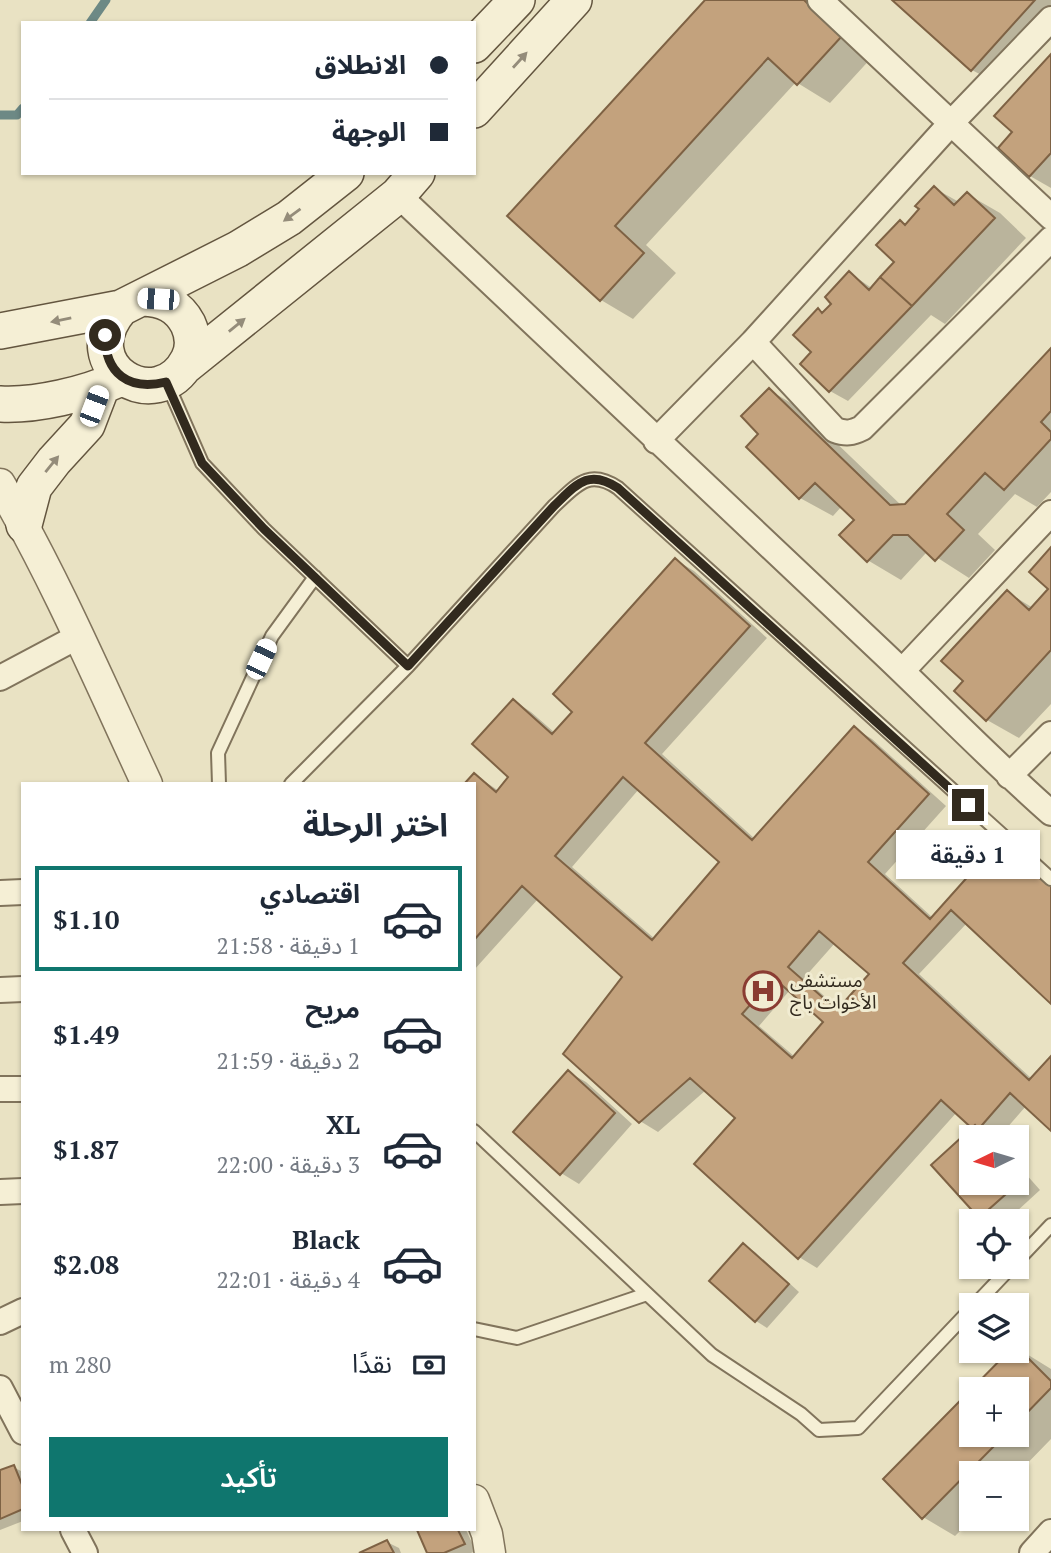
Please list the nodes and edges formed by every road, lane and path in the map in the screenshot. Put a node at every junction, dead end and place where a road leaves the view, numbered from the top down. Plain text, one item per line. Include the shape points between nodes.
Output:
1 (517, 0) edge
2 (573, 0) edge
3 (820, 0) edge
4 (1051, 19) edge
5 (476, 43) edge
6 (476, 108) edge
7 (951, 122) junction
8 (343, 175) edge
9 (408, 184) edge
10 (1051, 217) edge
11 (1051, 239) edge
12 (132, 303) junction
13 (0, 331) edge
14 (753, 342) junction
15 (175, 375) junction
16 (112, 382) junction
17 (0, 404) edge
18 (656, 441) junction
19 (0, 484) edge
20 (1051, 513) edge
21 (24, 525) junction
22 (315, 577) junction
23 (79, 636) junction
24 (408, 666) junction
25 (902, 671) junction
26 (0, 678) edge
27 (1051, 734) edge
28 (1009, 776) junction
29 (146, 782) edge
30 (219, 782) edge
31 (293, 782) edge
32 (1051, 813) edge
33 (1051, 879) edge
34 (21, 892) edge
35 (0, 893) edge
36 (21, 989) edge
37 (0, 990) edge
38 (0, 1089) edge
39 (21, 1089) edge
40 (476, 1132) edge
41 (21, 1191) edge
42 (0, 1192) edge
43 (1051, 1225) edge
44 (1029, 1248) edge
45 (1000, 1279) edge
46 (986, 1293) edge
47 (647, 1294) junction
48 (21, 1312) edge
49 (0, 1322) edge
50 (959, 1322) edge
51 (476, 1329) edge
52 (0, 1388) edge
53 (21, 1428) edge
54 (476, 1505) edge
55 (74, 1531) edge
56 (1051, 1532) edge
57 (85, 1553) edge
58 (490, 1553) edge
59 (1032, 1553) edge

1 - 5 main road
6 -> 2 main road
3 - 7 street
4 - 7 street
7 - 10 street
7 - 14 street
8 -> 12 main road via 238,249
15 -> 9 main road
9 - 18 street
11 - 14 street via 854,432 835,430
12 -> 13 main road
12 - 15 main road via 158,299 182,314 189,326 191,355
12 - 16 main road via 111,320 105,335
14 - 18 street
15 - 16 main road via 151,386
15 - 22 lane via 202,463
16 - 17 main road via 22,405
21 -> 16 main road via 34,487 87,425
18 - 25 street
19 - 21 street
20 - 25 street
21 - 23 street
22 - 24 lane
22 - 30 lane via 272,636 218,753
23 - 26 street
23 - 29 street
24 - 31 lane
24 - 33 lane via 578,483 604,479
25 - 28 street
27 - 28 street
28 - 32 street
34 - 35 street
36 - 37 street
38 - 39 street
40 - 47 lane
41 - 42 street
43 - 44 lane
45 - 46 lane
47 - 50 lane via 712,1355 819,1430 858,1428
47 - 51 lane via 517,1338
48 - 49 street
52 - 53 street
54 - 58 street
55 - 57 street
56 - 59 street

